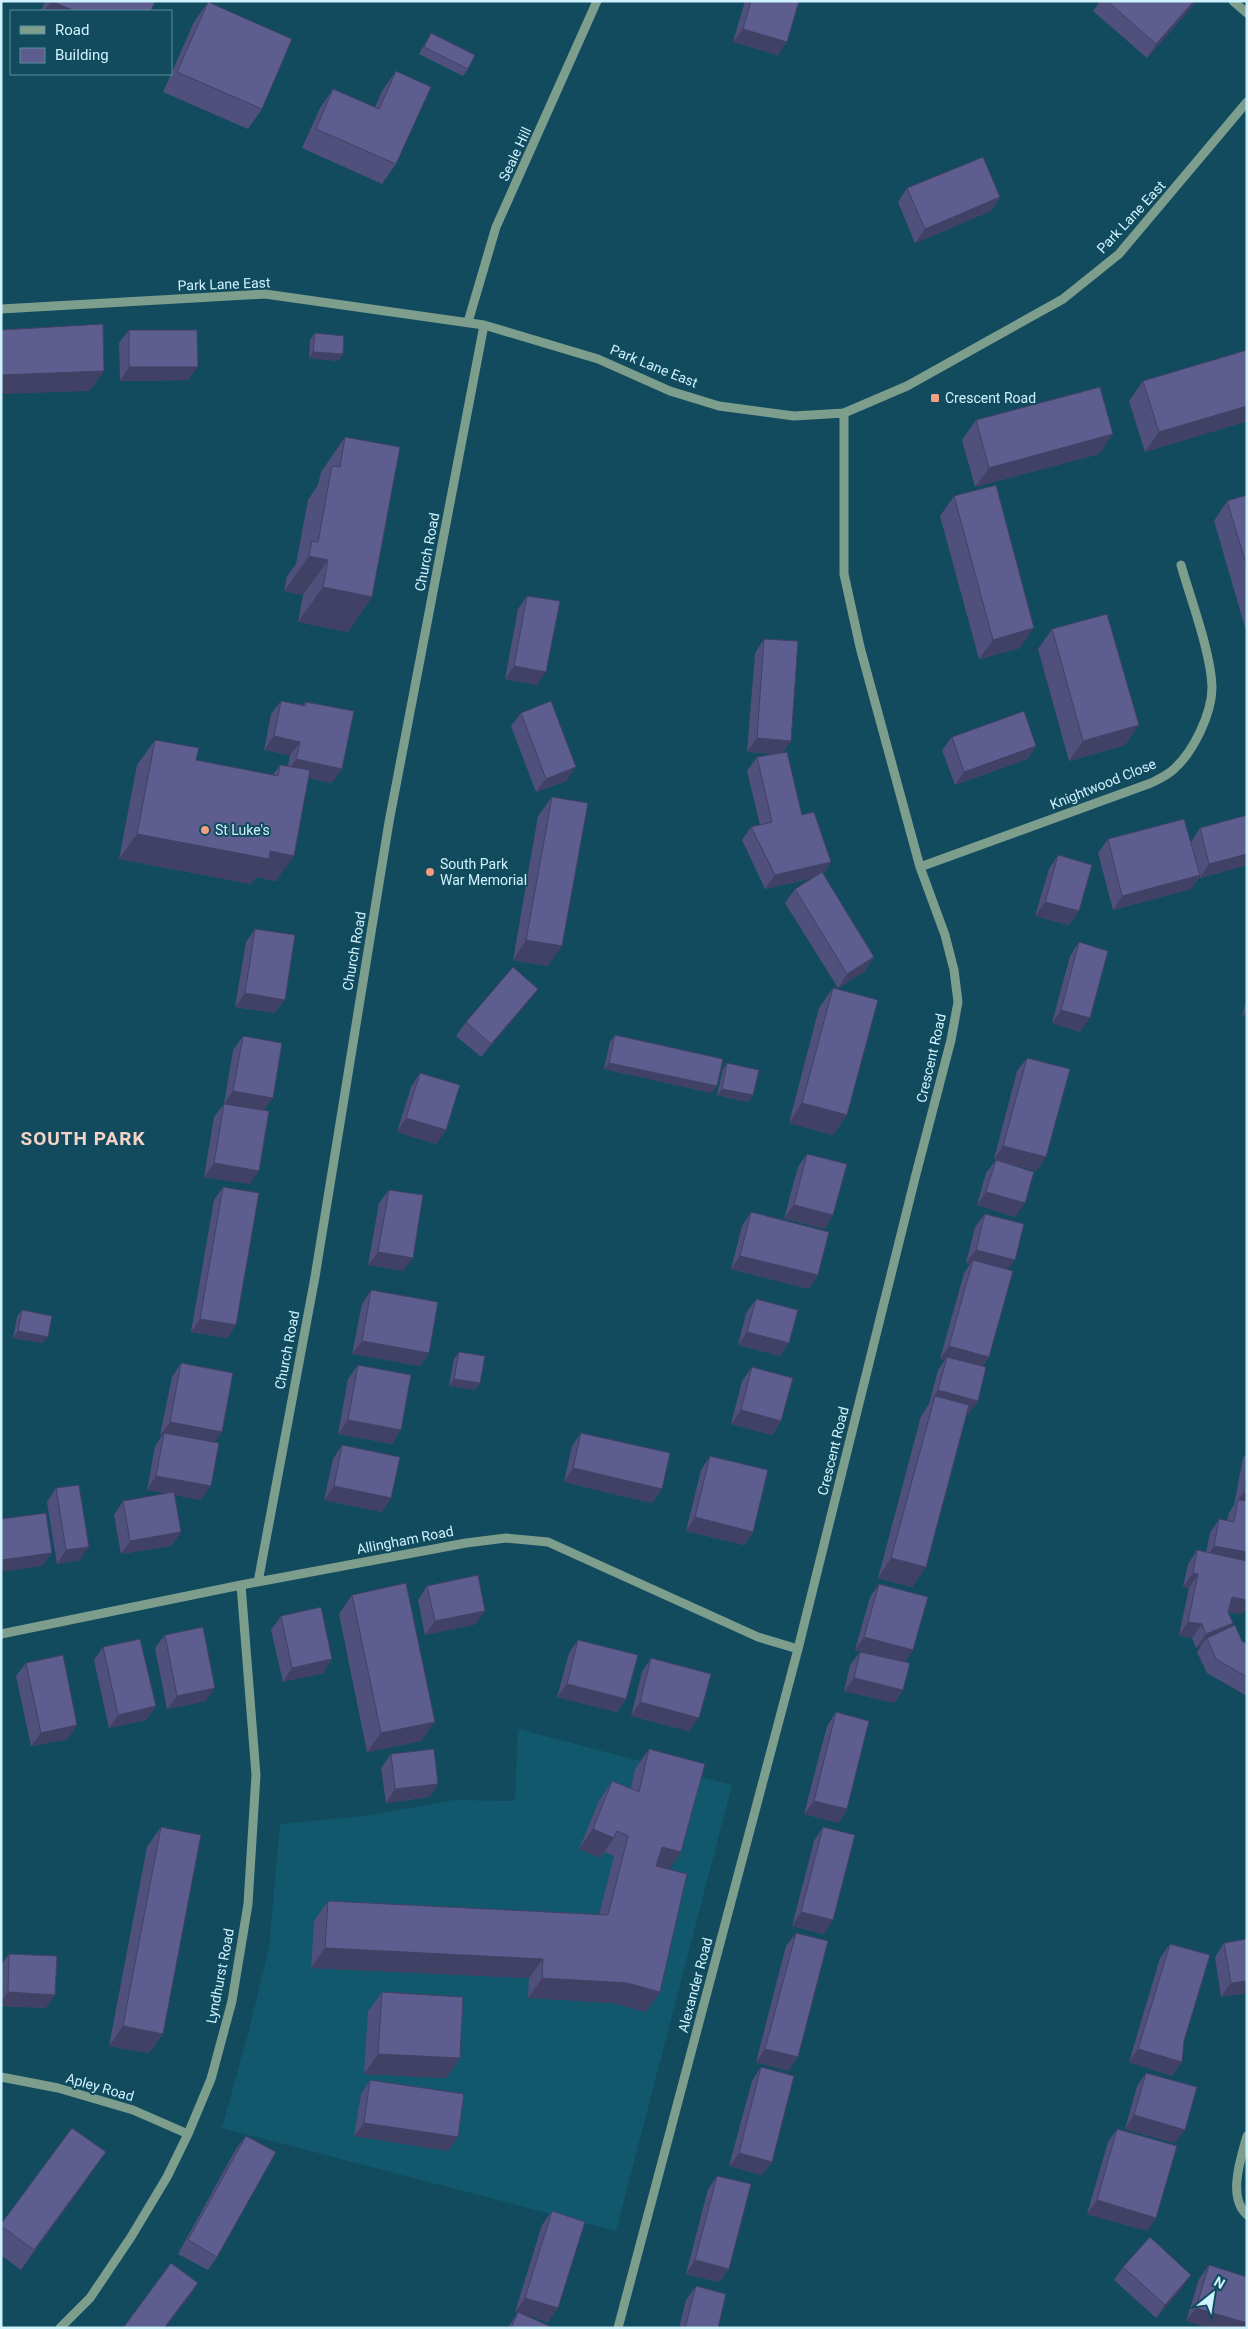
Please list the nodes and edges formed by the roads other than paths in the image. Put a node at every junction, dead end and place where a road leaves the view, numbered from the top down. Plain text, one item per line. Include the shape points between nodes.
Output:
1 (597, 1) edge
2 (1233, 1) edge
3 (1247, 13) edge
4 (1247, 102) edge
5 (1, 309) edge
6 (468, 322) junction
7 (484, 325) junction
8 (844, 413) junction
9 (1181, 565) dead end
10 (920, 867) junction
11 (258, 1582) junction
12 (241, 1585) junction
13 (1, 1634) edge
14 (798, 1649) junction
15 (1, 2077) edge
16 (188, 2134) junction
17 (1247, 2136) edge
18 (1247, 2215) edge
19 (60, 2328) edge
20 (618, 2328) edge

1 - 6 street, Seale Hill via 496,227
2 - 3 street
4 - 8 street, Park Lane East via 1119,254 1063,299 907,386
5 - 6 street, Park Lane East via 265,294
6 - 7 street, Park Lane East
7 - 8 street, Park Lane East via 598,359 670,391 719,406 794,416
7 - 11 street, Church Road via 389,822 315,1277
8 - 10 street, Crescent Road via 844,574 860,647
9 - 10 street, Knightwood Close via 1210,669 1212,690 1202,729 1174,770 1151,783
10 - 14 street, Crescent Road via 954,970 958,1002
11 - 12 street, Allingham Road
11 - 14 street, Allingham Road via 466,1543 506,1538 548,1542 758,1636
12 - 13 street, Allingham Road
12 - 16 street, Lyndhurst Road via 256,1775 248,1904 232,2001 210,2079
14 - 20 street, Alexander Road
15 - 16 street, Apley Road via 58,2088 133,2110
16 - 19 street, Lyndhurst Road via 131,2237 90,2298
17 - 18 street via 1235,2183

